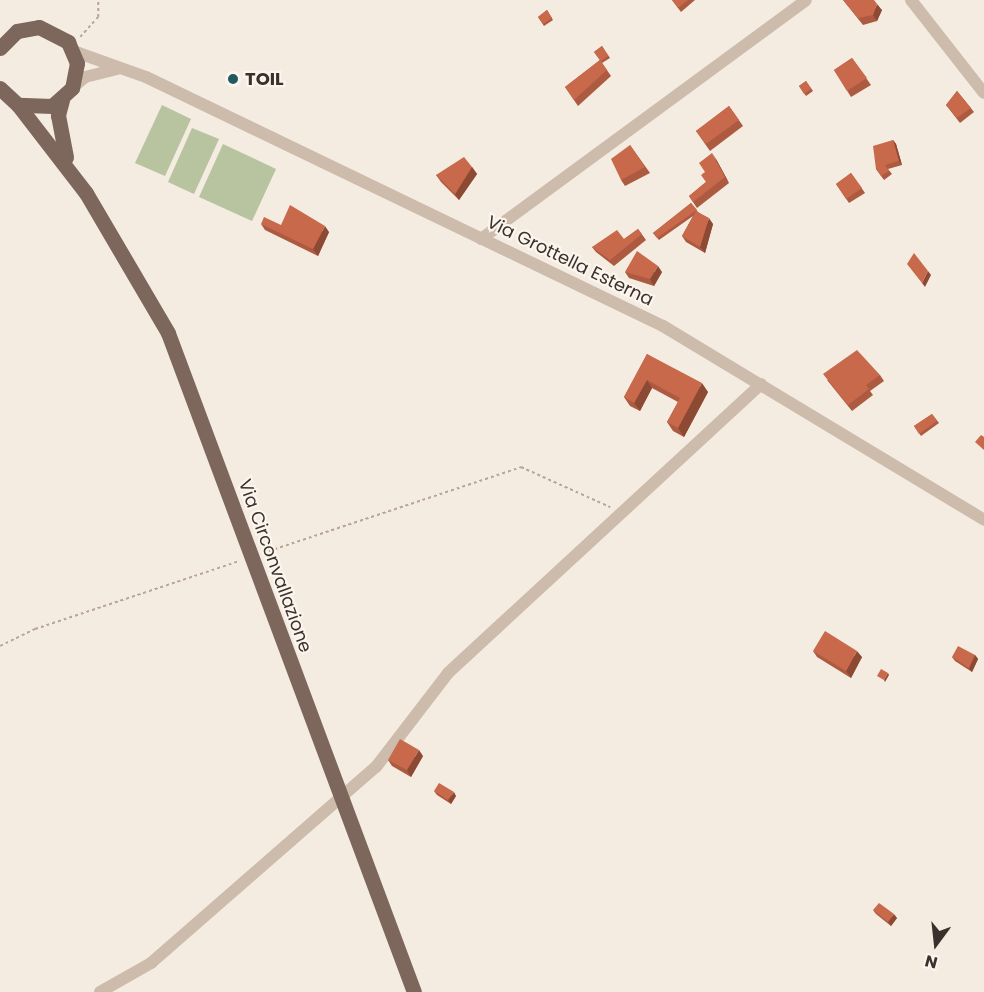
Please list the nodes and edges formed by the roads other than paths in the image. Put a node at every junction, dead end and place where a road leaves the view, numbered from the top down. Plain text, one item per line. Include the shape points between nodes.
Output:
1 (806, 0) edge
2 (911, 0) edge
3 (0, 27) edge
4 (17, 31) junction
5 (71, 46) junction
6 (0, 48) edge
7 (122, 68) junction
8 (0, 88) edge
9 (984, 93) edge
10 (67, 94) junction
11 (18, 105) junction
12 (70, 169) junction
13 (481, 238) junction
14 (761, 384) junction
15 (984, 520) edge
16 (341, 799) junction
17 (100, 992) edge
18 (414, 992) edge

1 - 13 street
2 - 9 street
3 - 4 main road
4 - 5 main road via 50,29
4 - 6 main road
5 - 7 street, Via Grottella Esterna
5 - 10 main road
7 - 10 street via 86,77
7 - 13 street, Via Grottella Esterna
8 - 11 main road
10 - 11 main road via 41,109
10 - 12 main road via 57,115
11 - 12 main road
12 - 16 main road, Via Circonvallazione via 168,333
13 - 14 street, Via Grottella Esterna via 663,326
14 - 15 street, Via Grottella Esterna
14 - 16 street via 448,673 376,767
16 - 17 street via 151,963
16 - 18 main road, Via Circonvallazione

